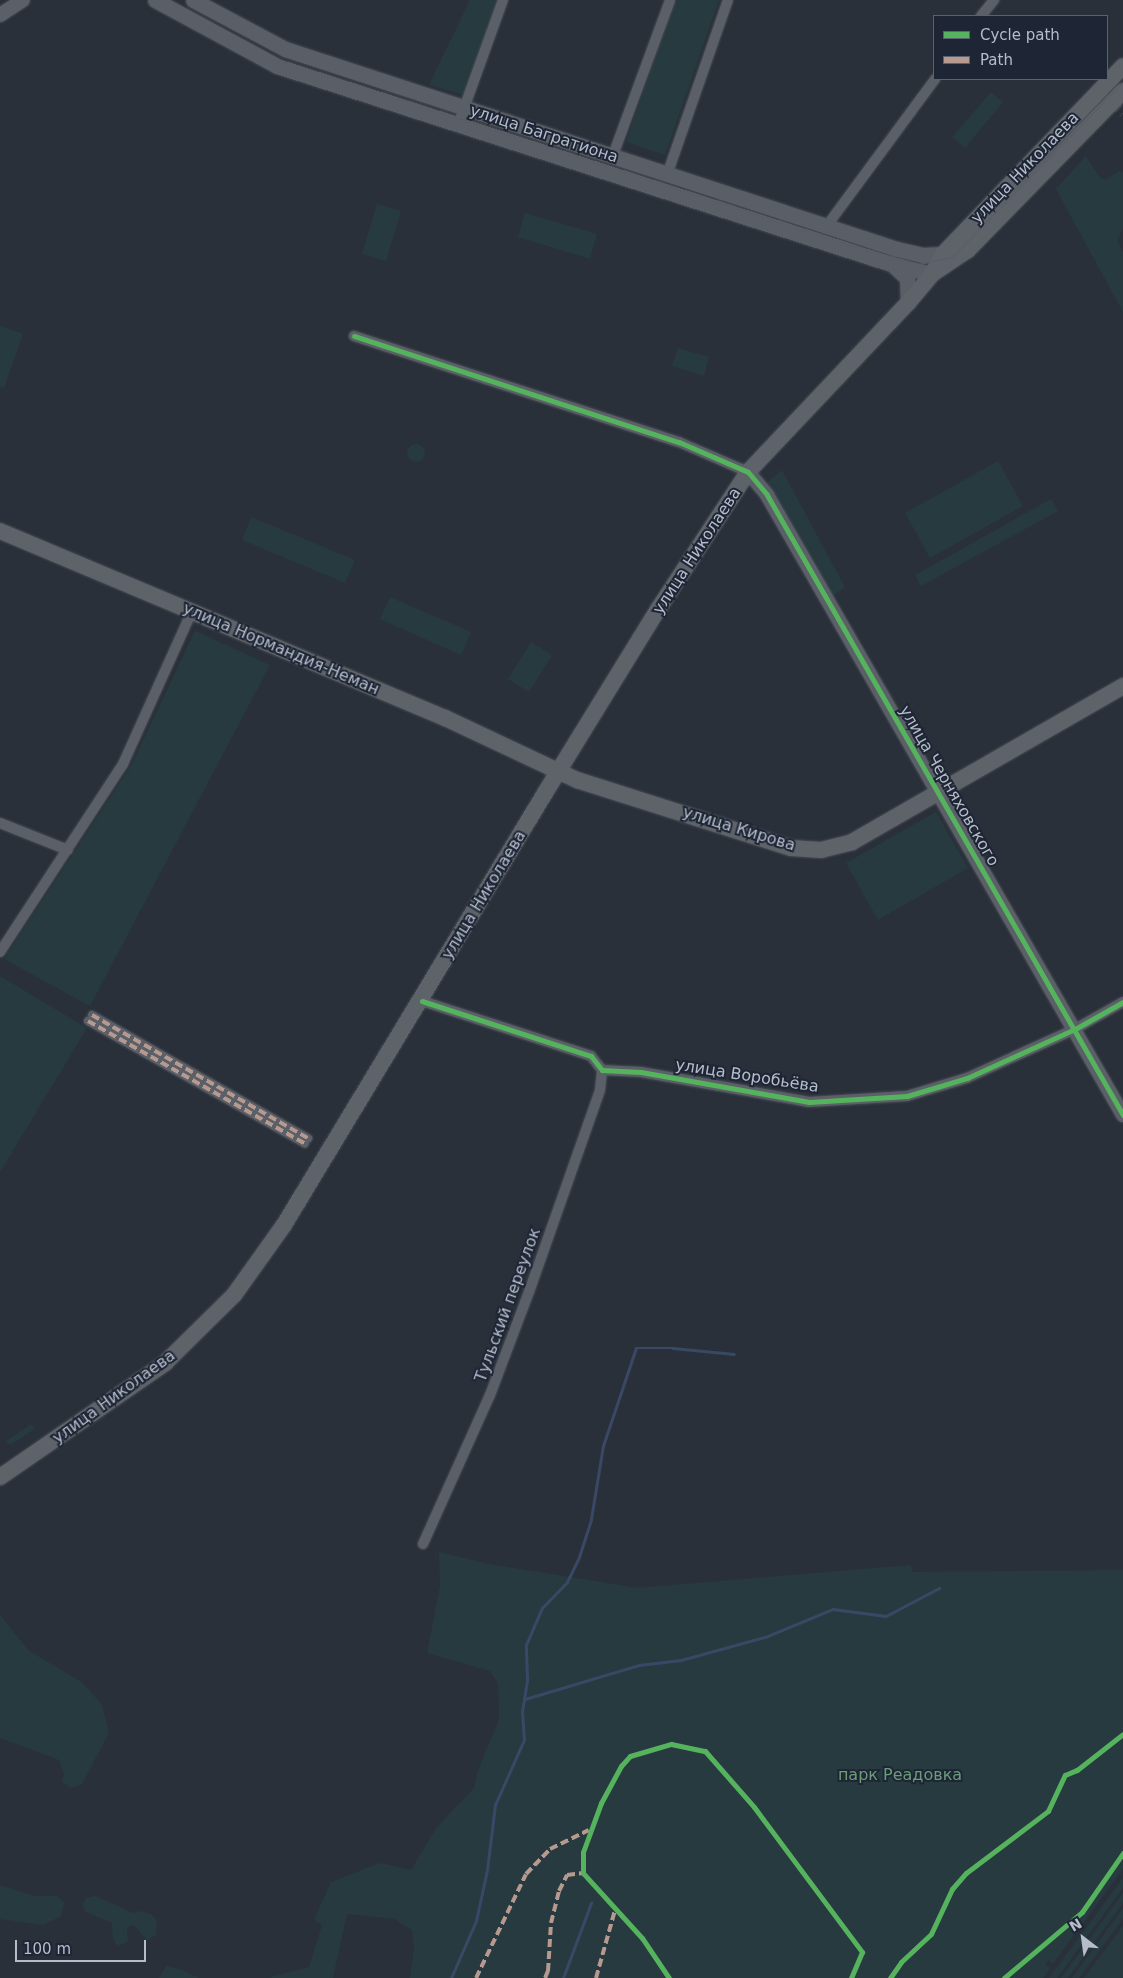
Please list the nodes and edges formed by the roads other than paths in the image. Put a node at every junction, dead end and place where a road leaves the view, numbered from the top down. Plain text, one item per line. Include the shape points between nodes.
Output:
1 (23, 0) edge
2 (155, 0) edge
3 (193, 0) edge
4 (503, 0) edge
5 (670, 0) edge
6 (728, 0) edge
7 (994, 0) edge
8 (0, 15) edge
9 (982, 15) edge
10 (1123, 66) edge
11 (1111, 79) junction
12 (934, 80) edge
13 (1117, 97) edge
14 (463, 107) junction
15 (458, 125) junction
16 (612, 158) junction
17 (667, 175) junction
18 (826, 227) junction
19 (943, 254) junction
20 (922, 255) junction
21 (892, 264) junction
22 (927, 273) junction
23 (908, 302) junction
24 (354, 336) dead end
25 (748, 472) junction
26 (0, 531) edge
27 (192, 611) junction
28 (1123, 686) edge
29 (559, 772) junction
30 (939, 794) junction
31 (0, 823) edge
32 (68, 850) junction
33 (0, 952) edge
34 (422, 1001) junction
35 (1123, 1002) edge
36 (90, 1018) dead end
37 (1075, 1029) junction
38 (602, 1070) junction
39 (1123, 1115) edge
40 (307, 1141) dead end
41 (0, 1478) edge
42 (424, 1544) dead end

1 - 8 street
2 - 15 main road, улица Багратиона via 277,66
3 - 14 main road, улица Багратиона via 285,49
4 - 14 street
5 - 16 street
6 - 17 street
7 - 9 street
10 - 11 main road, улица Николаева
11 - 13 street
11 - 19 main road, улица Николаева
12 - 18 street
13 - 22 main road, улица Николаева via 968,250
14 - 15 street
14 - 16 main road, улица Багратиона
15 - 21 main road, улица Багратиона
16 - 17 main road, улица Багратиона
17 - 18 main road, улица Багратиона
18 - 20 main road, улица Багратиона
19 - 20 main road, улица Багратиона
19 - 22 main road, улица Николаева
20 - 22 main road
21 - 22 main road, улица Багратиона
21 - 23 main road via 907,278
22 - 23 main road, улица Николаева
23 - 25 main road, улица Николаева
24 - 25 street via 680,442
25 - 29 main road, улица Николаева via 659,608
25 - 30 street, улица Черняховского via 767,495
26 - 27 main road, улица Нормандия-Неман
27 - 29 main road, улица Нормандия-Неман via 444,718
27 - 32 street via 123,764
28 - 30 main road, улица Кирова
29 - 30 main road, улица Кирова via 791,848 821,850 852,842
29 - 34 main road, улица Николаева
30 - 37 street, улица Черняховского
31 - 32 street
32 - 33 street
34 - 38 street via 591,1056
34 - 41 main road, улица Николаева via 272,1245 234,1295 165,1363
35 - 37 street, улица Воробьёва
36 - 40 street
37 - 38 street, улица Воробьёва via 967,1078 907,1096 809,1102 641,1072
37 - 39 street, улица Черняховского
38 - 42 street, Тульский переулок via 600,1090 530,1292 490,1395

